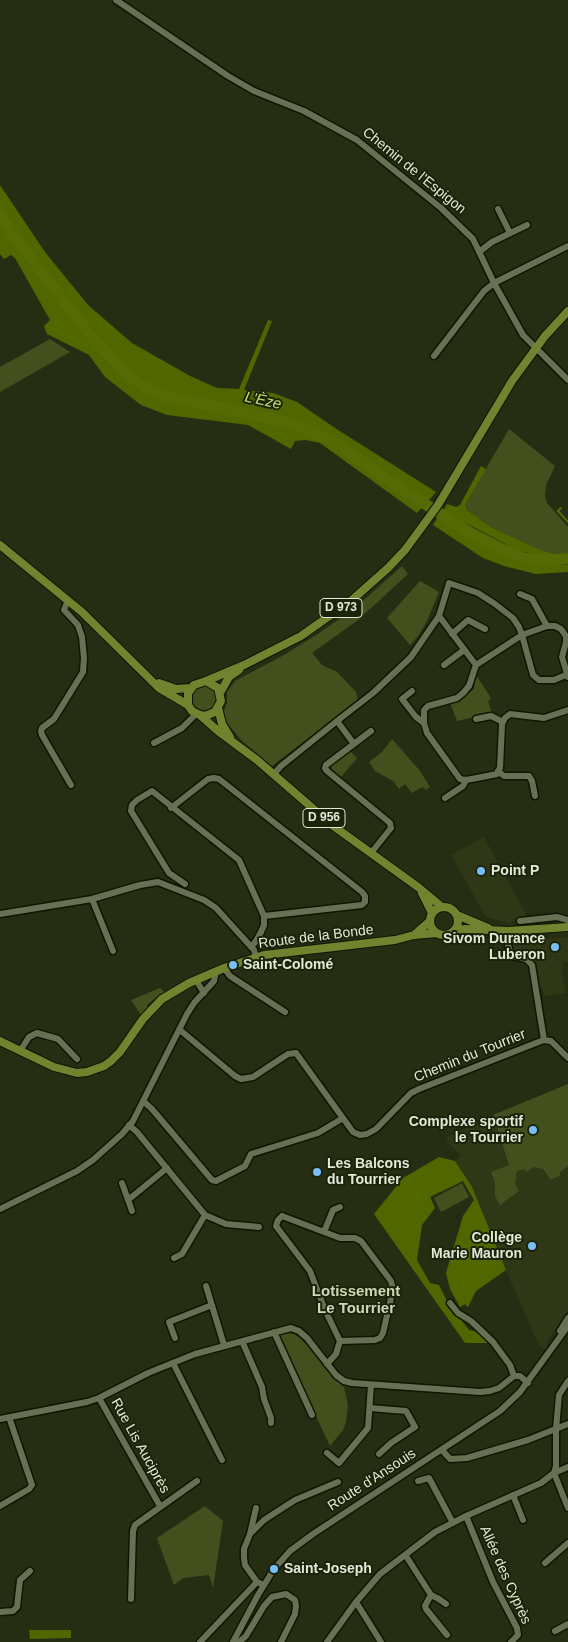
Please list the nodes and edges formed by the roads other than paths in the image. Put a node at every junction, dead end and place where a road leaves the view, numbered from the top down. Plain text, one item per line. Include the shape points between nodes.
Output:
1 (116, 0) edge
2 (498, 209) dead end
3 (527, 225) dead end
4 (510, 233) junction
5 (568, 246) edge
6 (479, 252) junction
7 (494, 283) junction
8 (568, 311) edge
9 (434, 356) dead end
10 (568, 380) edge
11 (0, 545) edge
12 (520, 594) dead end
13 (68, 600) junction
14 (439, 616) junction
15 (547, 626) junction
16 (485, 628) dead end
17 (452, 634) junction
18 (522, 635) junction
19 (567, 640) edge
20 (464, 650) junction
21 (476, 664) junction
22 (244, 665) junction
23 (444, 665) dead end
24 (568, 675) edge
25 (148, 678) junction
26 (206, 681) junction
27 (191, 688) junction
28 (412, 691) dead end
29 (220, 692) junction
30 (188, 705) junction
31 (218, 708) junction
32 (568, 710) edge
33 (198, 715) junction
34 (476, 719) dead end
35 (337, 721) junction
36 (503, 722) junction
37 (424, 723) junction
38 (371, 731) dead end
39 (154, 743) dead end
40 (234, 743) junction
41 (354, 744) junction
42 (498, 771) junction
43 (274, 774) junction
44 (466, 780) junction
45 (71, 785) dead end
46 (535, 796) dead end
47 (445, 798) dead end
48 (171, 808) junction
49 (371, 853) junction
50 (184, 884) dead end
51 (418, 887) junction
52 (92, 899) junction
53 (442, 907) junction
54 (0, 914) edge
55 (457, 915) junction
56 (264, 916) junction
57 (431, 917) junction
58 (568, 920) edge
59 (520, 921) dead end
60 (568, 927) edge
61 (455, 930) junction
62 (494, 930) junction
63 (437, 933) junction
64 (414, 935) junction
65 (508, 945) dead end
66 (250, 947) junction
67 (113, 951) dead end
68 (256, 957) junction
69 (220, 970) junction
70 (196, 980) junction
71 (204, 993) junction
72 (285, 1012) dead end
73 (180, 1030) junction
74 (0, 1040) edge
75 (544, 1040) junction
76 (20, 1050) junction
77 (568, 1058) edge
78 (78, 1059) dead end
79 (143, 1101) junction
80 (342, 1118) junction
81 (129, 1125) junction
82 (167, 1168) junction
83 (122, 1183) dead end
84 (128, 1200) junction
85 (340, 1206) dead end
86 (0, 1209) edge
87 (132, 1212) dead end
88 (205, 1215) junction
89 (259, 1227) dead end
90 (324, 1232) junction
91 (174, 1258) dead end
92 (206, 1286) dead end
93 (450, 1302) dead end
94 (212, 1306) junction
95 (568, 1318) edge
96 (568, 1326) edge
97 (274, 1332) junction
98 (175, 1338) dead end
99 (242, 1341) junction
100 (340, 1341) junction
101 (224, 1345) junction
102 (546, 1359) junction
103 (173, 1363) junction
104 (327, 1364) junction
105 (514, 1376) junction
106 (568, 1381) edge
107 (528, 1383) junction
108 (371, 1385) junction
109 (99, 1398) junction
110 (370, 1408) junction
111 (312, 1415) dead end
112 (9, 1417) junction
113 (0, 1419) edge
114 (271, 1423) dead end
115 (568, 1424) edge
116 (556, 1430) junction
117 (442, 1450) junction
118 (327, 1453) dead end
119 (379, 1454) dead end
120 (222, 1460) dead end
121 (568, 1467) edge
122 (554, 1473) junction
123 (197, 1481) dead end
124 (418, 1481) dead end
125 (338, 1482) dead end
126 (513, 1495) junction
127 (0, 1506) edge
128 (160, 1506) junction
129 (256, 1508) dead end
130 (568, 1508) edge
131 (466, 1516) junction
132 (523, 1520) dead end
133 (453, 1523) junction
134 (250, 1534) junction
135 (568, 1543) edge
136 (406, 1556) junction
137 (545, 1562) dead end
138 (30, 1570) dead end
139 (257, 1582) junction
140 (264, 1585) junction
141 (431, 1596) junction
142 (131, 1599) dead end
143 (356, 1602) junction
144 (446, 1604) dead end
145 (0, 1612) edge
146 (568, 1624) edge
147 (555, 1631) dead end
148 (447, 1636) dead end
149 (200, 1642) edge
150 (233, 1642) edge
151 (238, 1642) edge
152 (281, 1642) edge
153 (327, 1642) edge
154 (381, 1642) edge
155 (511, 1642) edge

1 - 6 street, Chemin de l'Espigon via 228,76 358,140 465,230
2 - 4 street
3 - 4 street
4 - 6 street
5 - 7 street
6 - 7 street, Chemin de l'Espigon
7 - 9 street via 484,291
7 - 10 street, Chemin de l'Espigon via 523,335
8 - 22 main road, D 973 via 512,381 422,530 388,568 352,600 301,636
11 - 13 main road
12 - 15 street via 532,598
13 - 25 main road
13 - 45 street via 64,610 78,625 82,638 83,672 54,719 41,731
14 - 17 street
14 - 18 street via 449,584 478,593 495,604 513,618
14 - 35 street via 410,657 373,693
15 - 18 street
15 - 19 street via 561,629
16 - 17 street via 468,620
17 - 20 street
18 - 21 street
18 - 24 street via 533,675 539,680 554,680
19 - 24 street via 562,656
20 - 21 street
20 - 23 street
21 - 37 street via 469,686 463,693 457,698 428,706 424,710
22 - 26 main road, D 973
22 - 29 main road, D 973 via 229,678
25 - 27 main road via 176,689
25 - 30 main road
26 - 27 main road
26 - 29 main road
27 - 30 main road
28 - 37 street via 402,699
29 - 31 main road
30 - 33 main road
31 - 33 main road via 210,715
31 - 40 main road, D 956 via 222,724
32 - 36 street via 544,718 510,714
33 - 39 street
33 - 40 main road, D 956
34 - 36 street via 491,716
35 - 41 street
35 - 43 street
36 - 42 street
37 - 44 street via 426,733 456,775
38 - 41 street
40 - 43 main road, D 956
41 - 49 street via 325,768 390,822 391,828
42 - 44 street
42 - 46 street via 504,776 529,776
43 - 49 main road, D 956 via 332,825
44 - 47 street via 463,786
48 - 50 street via 152,792 137,800 131,811 169,873
48 - 56 street via 239,860
48 - 56 street via 208,779 220,779 365,896 362,904
49 - 51 main road, D 956
51 - 53 main road, D 956
51 - 57 main road, D 956 via 426,897
52 - 54 street
52 - 66 street via 158,882 216,908
52 - 67 street
53 - 55 main road via 450,907
53 - 57 main road
55 - 61 main road
55 - 62 main road
56 - 66 street via 261,932
57 - 63 main road via 431,926
57 - 64 main road, Route de la Bonde
58 - 59 street via 557,917
60 - 62 main road
61 - 62 main road
61 - 63 main road via 448,934
63 - 64 main road, Route de la Bonde
64 - 68 main road, Route de la Bonde
65 - 75 street via 511,956 526,959 532,965
66 - 68 street
68 - 69 main road, Route de la Bonde
69 - 70 main road, Route de la Bonde
69 - 71 street
69 - 72 street
70 - 71 street
70 - 76 main road, Route de la Bonde via 156,1004 120,1052 104,1066 87,1072 66,1071
71 - 73 street via 194,1003
73 - 79 street
73 - 80 street via 241,1079 253,1076 288,1054 296,1053
74 - 76 main road, Route de la Bonde
75 - 77 street, Chemin du Tourrier via 551,1041
75 - 80 street, Chemin du Tourrier via 411,1093 367,1134 353,1132
76 - 78 street via 29,1037 37,1033 58,1039
79 - 80 street via 216,1181 245,1166 251,1154 318,1134
79 - 81 street
81 - 82 street
81 - 86 street via 77,1172
82 - 84 street
82 - 88 street
83 - 84 street
84 - 87 street
85 - 90 street via 332,1210
88 - 89 street via 226,1224
88 - 91 street via 182,1254
90 - 100 street via 361,1241 391,1281 393,1289 384,1334 380,1338
90 - 100 street via 282,1216 276,1226 310,1271
92 - 94 street
93 - 105 street via 458,1313 493,1342
94 - 98 street via 169,1322
94 - 101 street
95 - 102 street, Route d'Ansouis
96 - 102 street, Route d'Ansouis
97 - 99 street
97 - 104 street via 292,1328 299,1331
97 - 111 street
99 - 101 street
99 - 114 street via 262,1387
100 - 104 street via 336,1354
101 - 103 street
102 - 107 street, Route d'Ansouis
103 - 109 street
103 - 120 street
104 - 108 street via 344,1381
105 - 107 street via 520,1376
105 - 108 street via 490,1391
106 - 116 street via 560,1395
107 - 117 street, Route d'Ansouis via 500,1411
108 - 110 street
109 - 112 street
109 - 128 street, Rue Lis Auciprès
110 - 118 street via 368,1428 339,1463
110 - 119 street via 406,1411 415,1427
112 - 113 street
112 - 127 street via 32,1485
115 - 116 street
116 - 117 street via 467,1458 450,1459
116 - 122 street
117 - 140 street, Route d'Ansouis via 300,1543 282,1560
121 - 122 street
122 - 126 street via 541,1483
122 - 130 street
123 - 128 street
124 - 133 street via 429,1478
125 - 134 street via 295,1500 264,1520
126 - 131 street
126 - 132 street
128 - 142 street via 135,1525 133,1531
129 - 134 street
131 - 133 street
131 - 155 street, Allée des Cyprès via 493,1582 517,1628 518,1635
133 - 136 street via 435,1532
134 - 139 street via 246,1543 245,1565
135 - 137 street
136 - 141 street
136 - 143 street via 380,1574
138 - 145 street via 20,1580 17,1607
139 - 140 street
139 - 149 street
140 - 150 street, Route d'Ansouis
141 - 144 street
141 - 148 street via 426,1609
143 - 153 street
143 - 154 street
146 - 147 street
151 - 152 street via 246,1636 272,1597 286,1594 295,1600 296,1606

